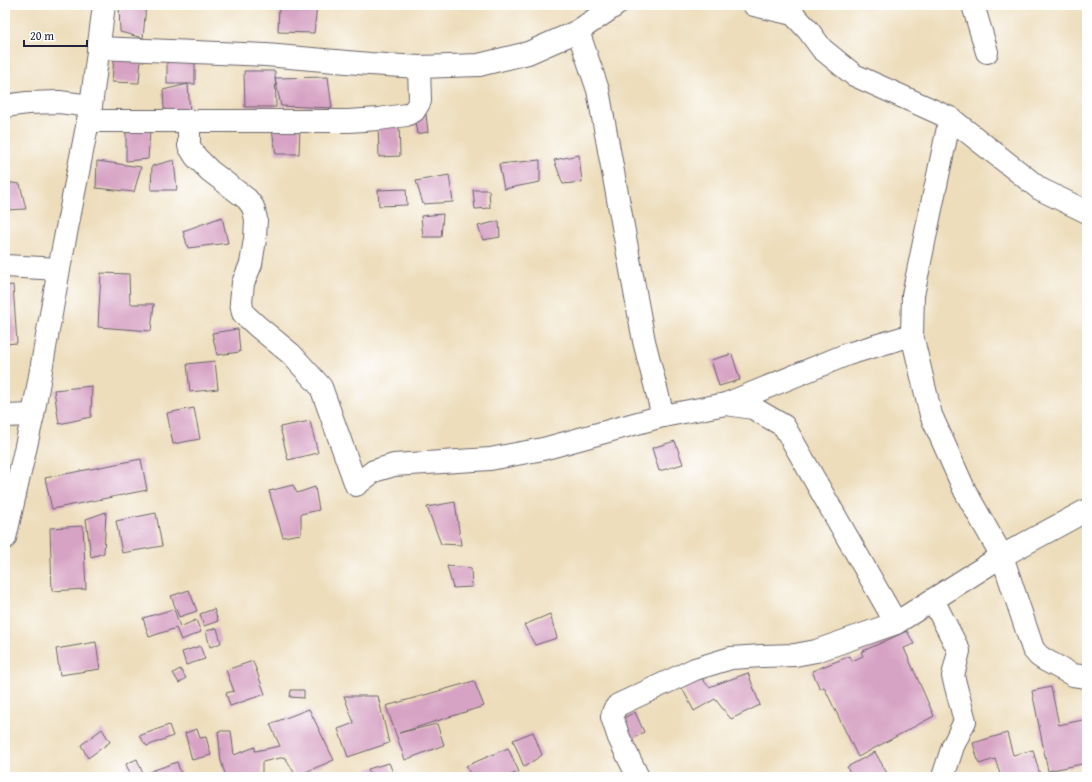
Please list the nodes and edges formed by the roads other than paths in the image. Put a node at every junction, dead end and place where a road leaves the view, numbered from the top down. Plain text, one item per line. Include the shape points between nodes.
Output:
1 (104, 5) edge
2 (616, 5) edge
3 (754, 5) edge
4 (973, 5) edge
5 (578, 31) junction
6 (98, 48) junction
7 (987, 52) dead end
8 (419, 68) junction
9 (5, 106) edge
10 (89, 113) junction
11 (950, 118) junction
12 (189, 121) junction
13 (1087, 212) edge
14 (5, 266) edge
15 (59, 269) junction
16 (912, 335) junction
17 (726, 404) junction
18 (33, 415) junction
19 (5, 416) edge
20 (663, 416) junction
21 (1087, 510) edge
22 (5, 538) edge
23 (1002, 556) junction
24 (933, 600) junction
25 (896, 623) junction
26 (1087, 677) edge
27 (638, 777) edge
28 (943, 777) edge

1 - 6 street
2 - 5 street
3 - 11 street via 793,14 822,49 854,75
4 - 7 street
5 - 8 street via 528,53 479,65
5 - 20 street via 598,90 644,341
6 - 8 street via 266,54
6 - 10 street
8 - 12 street via 420,101 414,111 406,115 348,121
9 - 10 street via 59,102
10 - 12 street
10 - 15 street
11 - 13 street via 1040,189
11 - 16 street via 913,295
12 - 20 street via 189,146 196,158 247,199 253,207 256,219 255,239 251,264 243,283 241,302 244,313 291,354 321,387 356,485 374,471 394,465 490,460 542,449
14 - 15 street
15 - 18 street
16 - 17 street via 848,354
16 - 23 street via 931,415 965,491
17 - 20 street
17 - 25 street via 753,408 784,426
18 - 19 street
18 - 22 street
21 - 23 street
23 - 24 street
23 - 26 street via 1033,649 1045,660 1073,675
24 - 25 street
24 - 28 street via 959,651 953,676 965,722 953,746
25 - 27 street via 816,651 795,655 730,658 695,669 618,705 612,717

